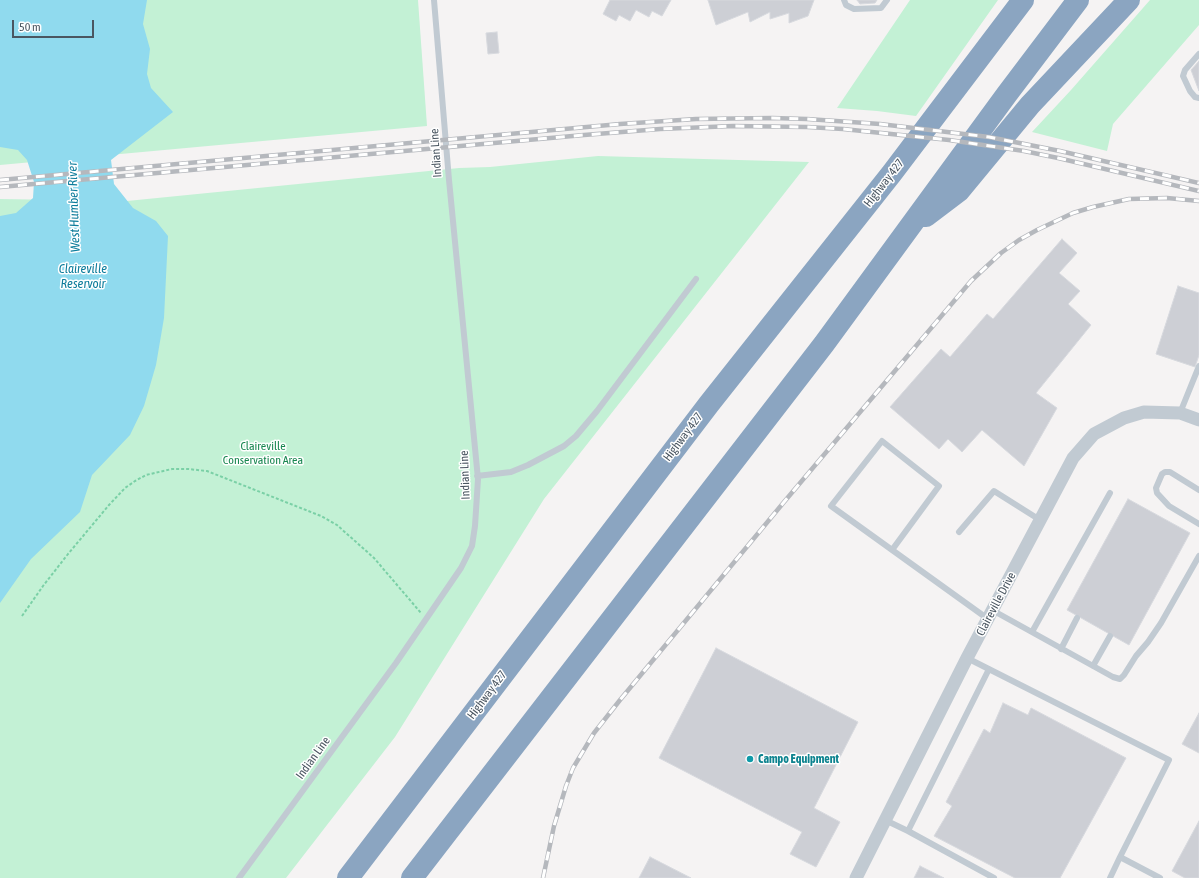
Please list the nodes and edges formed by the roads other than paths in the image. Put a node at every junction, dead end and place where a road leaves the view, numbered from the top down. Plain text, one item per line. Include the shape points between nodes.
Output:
1 (434, 0) edge
2 (844, 0) edge
3 (887, 0) edge
4 (1023, 0) edge
5 (1078, 0) edge
6 (1128, 0) edge
7 (1199, 54) edge
8 (1199, 98) edge
9 (910, 228) junction
10 (696, 279) dead end
11 (1199, 366) edge
12 (1180, 413) junction
13 (1199, 420) edge
14 (477, 476) junction
15 (1199, 490) edge
16 (1110, 493) dead end
17 (1040, 520) junction
18 (1199, 524) edge
19 (959, 532) dead end
20 (892, 550) junction
21 (1199, 556) edge
22 (990, 614) junction
23 (1077, 618) dead end
24 (1032, 632) junction
25 (1110, 636) dead end
26 (1061, 649) junction
27 (967, 658) junction
28 (1093, 666) junction
29 (989, 669) junction
30 (885, 820) junction
31 (908, 831) junction
32 (1120, 857) junction
33 (239, 878) edge
34 (348, 878) edge
35 (412, 878) edge
36 (856, 878) edge
37 (994, 878) edge
38 (1110, 878) edge
39 (1160, 878) edge

1 - 14 lane, Indian Line
2 - 3 lane via 846,5 854,9 882,8
4 - 34 highway, Highway 427 via 892,173 709,404
5 - 9 highway
6 - 9 highway via 1030,105 959,191
7 - 8 lane via 1183,76 1190,91
9 - 35 highway via 824,344
10 - 14 lane via 576,436 564,446 528,466 511,472
11 - 12 lane
12 - 13 street, Claireville Drive
12 - 17 street, Claireville Drive via 1144,412 1124,418 1094,434 1073,458
14 - 33 lane, Indian Line via 472,546 461,568 396,663
15 - 18 lane via 1170,472 1162,474 1156,488 1157,493 1169,506
16 - 24 lane
17 - 19 lane via 994,491
17 - 22 street, Claireville Drive
20 - 20 lane via 831,506 882,441 939,486
20 - 22 lane
21 - 28 lane via 1161,623 1124,675 1120,679 1113,677
22 - 24 lane
22 - 27 street, Claireville Drive
23 - 26 lane
24 - 26 lane
25 - 28 lane
26 - 28 lane
27 - 29 lane
27 - 30 street, Claireville Drive
29 - 31 lane
29 - 32 lane via 1170,760
30 - 31 lane
30 - 36 street, Claireville Drive
31 - 37 lane
32 - 38 lane
32 - 39 lane

